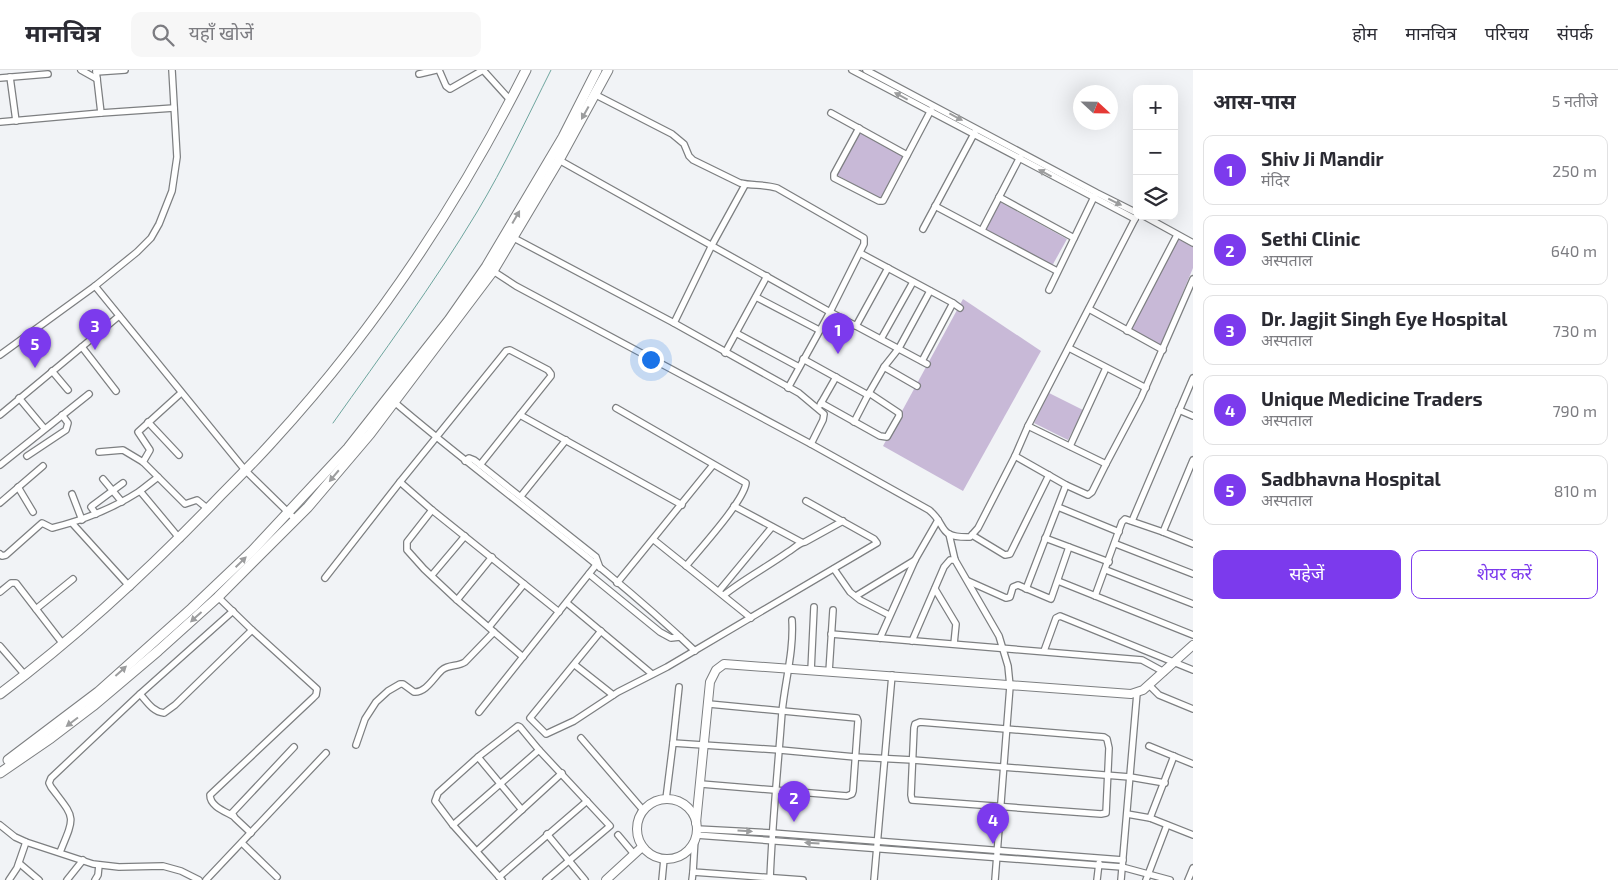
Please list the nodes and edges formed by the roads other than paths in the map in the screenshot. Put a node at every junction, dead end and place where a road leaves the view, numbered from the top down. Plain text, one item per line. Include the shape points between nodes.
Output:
1 (81, 70) edge
2 (125, 70) edge
3 (172, 70) edge
4 (438, 70) edge
5 (483, 70) edge
6 (526, 70) edge
7 (597, 70) edge
8 (608, 70) edge
9 (852, 70) edge
10 (866, 70) edge
11 (23, 73) edge
12 (48, 74) dead end
13 (96, 74) edge
14 (419, 74) dead end
15 (10, 77) junction
16 (0, 78) edge
17 (596, 95) junction
18 (511, 101) junction
19 (933, 105) junction
20 (174, 108) junction
21 (930, 111) junction
22 (101, 113) junction
23 (831, 113) dead end
24 (16, 121) junction
25 (0, 122) edge
26 (859, 128) junction
27 (977, 128) junction
28 (974, 135) junction
29 (907, 155) junction
30 (1021, 156) junction
31 (559, 160) junction
32 (745, 185) junction
33 (1095, 196) junction
34 (999, 197) junction
35 (935, 206) junction
36 (1133, 215) edge
37 (1134, 220) edge
38 (1151, 220) edge
39 (923, 229) dead end
40 (982, 230) junction
41 (510, 235) junction
42 (1177, 235) junction
43 (1074, 238) junction
44 (1193, 244) edge
45 (712, 246) junction
46 (860, 253) junction
47 (888, 268) junction
48 (490, 269) junction
49 (1057, 271) junction
50 (767, 276) junction
51 (1193, 278) edge
52 (913, 282) junction
53 (95, 286) junction
54 (1048, 290) dead end
55 (930, 291) junction
56 (756, 297) junction
57 (953, 303) junction
58 (960, 308) dead end
59 (1089, 309) junction
60 (830, 312) junction
61 (119, 316) junction
62 (674, 323) junction
63 (856, 326) junction
64 (819, 330) junction
65 (1127, 331) junction
66 (736, 333) junction
67 (881, 339) junction
68 (82, 347) junction
69 (899, 348) junction
70 (1069, 348) junction
71 (1163, 350) junction
72 (726, 353) junction
73 (0, 355) edge
74 (803, 360) junction
75 (799, 366) junction
76 (884, 367) junction
77 (1106, 368) junction
78 (52, 371) junction
79 (836, 376) junction
80 (1193, 378) edge
81 (917, 386) dead end
82 (788, 388) junction
83 (1146, 388) junction
84 (68, 390) dead end
85 (116, 391) dead end
86 (181, 392) junction
87 (89, 394) dead end
88 (868, 394) junction
89 (19, 398) junction
90 (392, 399) junction
91 (820, 406) junction
92 (616, 408) dead end
93 (1178, 410) junction
94 (520, 414) junction
95 (0, 415) edge
96 (62, 415) junction
97 (1193, 416) edge
98 (148, 422) junction
99 (854, 422) junction
100 (1028, 426) junction
101 (44, 428) junction
102 (436, 437) junction
103 (566, 440) junction
104 (811, 444) junction
105 (1070, 446) junction
106 (99, 452) dead end
107 (179, 455) dead end
108 (27, 456) dead end
109 (1016, 456) junction
110 (1193, 460) edge
111 (465, 461) junction
112 (143, 462) junction
113 (480, 464) junction
114 (1106, 464) junction
115 (0, 465) edge
116 (713, 465) junction
117 (42, 466) dead end
118 (245, 470) junction
119 (1049, 475) junction
120 (158, 477) junction
121 (103, 479) dead end
122 (122, 482) dead end
123 (400, 482) junction
124 (1066, 485) junction
125 (18, 487) junction
126 (112, 490) junction
127 (140, 491) junction
128 (72, 494) dead end
129 (521, 496) junction
130 (806, 501) dead end
131 (122, 502) junction
132 (0, 503) edge
133 (682, 505) junction
134 (734, 506) junction
135 (1058, 508) junction
136 (208, 509) junction
137 (432, 510) junction
138 (33, 512) dead end
139 (288, 512) junction
140 (96, 514) junction
141 (82, 520) junction
142 (295, 520) junction
143 (938, 520) junction
144 (1132, 521) junction
145 (843, 522) junction
146 (72, 523) junction
147 (772, 527) junction
148 (1119, 532) junction
149 (1163, 532) junction
150 (948, 534) junction
151 (972, 535) junction
152 (465, 536) junction
153 (1045, 538) junction
154 (180, 539) junction
155 (654, 540) junction
156 (801, 542) junction
157 (1116, 544) junction
158 (1193, 544) edge
159 (1069, 547) junction
160 (0, 554) edge
161 (492, 557) junction
162 (914, 560) junction
163 (955, 560) junction
164 (1109, 562) junction
165 (598, 566) junction
166 (686, 566) junction
167 (834, 569) junction
168 (1106, 570) junction
169 (589, 574) junction
170 (1193, 574) edge
171 (432, 575) junction
172 (324, 578) dead end
173 (73, 579) dead end
174 (968, 581) junction
175 (1058, 581) junction
176 (618, 583) junction
177 (524, 584) junction
178 (130, 586) junction
179 (935, 589) junction
180 (1026, 589) junction
181 (719, 591) junction
182 (0, 592) edge
183 (724, 595) junction
184 (856, 596) junction
185 (1095, 596) junction
186 (218, 597) junction
187 (457, 600) junction
188 (567, 603) junction
189 (1193, 604) edge
190 (814, 607) dead end
191 (36, 609) junction
192 (833, 610) dead end
193 (233, 611) junction
194 (559, 612) junction
195 (889, 615) junction
196 (751, 618) junction
197 (792, 620) dead end
198 (491, 629) junction
199 (252, 630) junction
200 (600, 631) junction
201 (831, 634) junction
202 (1193, 635) edge
203 (680, 637) junction
204 (880, 638) junction
205 (912, 641) junction
206 (64, 644) junction
207 (954, 644) junction
208 (1193, 645) edge
209 (0, 646) edge
210 (1004, 648) junction
211 (695, 651) junction
212 (1044, 651) junction
213 (523, 657) junction
214 (1174, 663) junction
215 (575, 664) junction
216 (788, 669) junction
217 (1193, 670) edge
218 (811, 671) junction
219 (828, 672) junction
220 (1164, 672) junction
221 (652, 674) junction
222 (25, 675) junction
223 (892, 675) junction
224 (1149, 685) junction
225 (1010, 686) junction
226 (679, 688) dead end
227 (1137, 693) junction
228 (0, 694) edge
229 (140, 694) junction
230 (613, 695) junction
231 (709, 704) junction
232 (1193, 709) edge
233 (782, 711) junction
234 (479, 712) dead end
235 (1007, 729) junction
236 (581, 738) dead end
237 (673, 743) junction
238 (356, 745) dead end
239 (704, 745) junction
240 (1149, 746) dead end
241 (294, 747) dead end
242 (539, 750) junction
243 (780, 750) junction
244 (326, 753) dead end
245 (1174, 756) junction
246 (478, 757) junction
247 (855, 758) junction
248 (884, 758) junction
249 (914, 760) junction
250 (1193, 764) edge
251 (0, 766) edge
252 (1003, 768) junction
253 (0, 773) edge
254 (562, 773) junction
255 (1108, 776) junction
256 (1130, 777) junction
257 (1165, 783) junction
258 (500, 784) junction
259 (701, 784) junction
260 (776, 790) junction
261 (666, 799) junction
262 (587, 801) junction
263 (1000, 806) junction
264 (522, 810) junction
265 (643, 810) junction
266 (1127, 814) junction
267 (233, 816) junction
268 (1150, 818) junction
269 (0, 825) edge
270 (453, 825) junction
271 (1168, 825) junction
272 (696, 832) junction
273 (251, 833) junction
274 (772, 833) junction
275 (547, 834) junction
276 (618, 835) dead end
277 (1193, 835) edge
278 (772, 840) junction
279 (26, 842) junction
280 (242, 842) junction
281 (877, 845) junction
282 (642, 847) junction
283 (477, 851) junction
284 (60, 852) junction
285 (997, 853) junction
286 (634, 854) junction
287 (664, 859) junction
288 (83, 860) junction
289 (568, 861) junction
290 (1099, 861) junction
291 (19, 863) junction
292 (1122, 863) junction
293 (99, 865) junction
294 (1193, 868) edge
295 (693, 872) junction
296 (277, 877) dead end
297 (1147, 877) edge
298 (500, 878) edge
299 (770, 879) edge
300 (9, 880) edge
301 (39, 880) edge
302 (67, 880) edge
303 (95, 880) edge
304 (199, 880) edge
305 (206, 880) edge
306 (546, 880) edge
307 (585, 880) edge
308 (606, 880) edge
309 (662, 880) edge
310 (692, 880) edge
311 (803, 880) edge
312 (874, 880) edge
313 (995, 880) edge
314 (1098, 880) edge
315 (1121, 880) edge
316 (1170, 880) edge
317 (1188, 880) edge

1 - 13 street
2 - 13 street
3 - 20 street
4 - 5 street via 450,89
4 - 14 street
5 - 18 street
6 - 18 main road
41 -> 7 main road
8 - 17 main road
21 -> 9 street
10 - 19 street
11 - 12 street
11 - 15 street
13 - 22 street
15 - 16 street
15 - 24 street
17 -> 31 main road
17 - 32 street via 672,134 684,144 693,160
18 - 118 main road via 403,278 325,380
19 - 21 street
19 -> 27 street
20 - 22 street
20 - 53 street via 177,157 166,210 144,245
21 - 28 street
21 - 29 street
22 - 24 street
23 - 26 street
24 - 25 street
26 - 29 street
26 - 29 street via 834,174 836,179 879,201 883,200
27 - 28 street
27 - 30 street
28 - 30 street
28 - 35 street
30 - 33 street
30 - 34 street
31 - 41 main road
31 - 45 street
32 - 45 street
32 - 46 street via 776,188 860,235 865,240
33 - 36 street
33 - 43 street
34 - 40 street
34 - 43 street
35 - 39 street
35 - 40 street
37 - 59 street
38 - 42 street
40 - 49 street
41 - 48 main road
41 - 62 street
42 - 44 street
42 - 65 street
43 - 49 street
45 - 50 street
45 - 62 street
46 - 47 street
46 - 60 street
47 - 52 street
47 - 63 street
48 - 90 main road
48 - 104 street
49 - 54 street
50 - 56 street
50 - 60 street
51 - 71 street
52 - 55 street
52 - 67 street
53 - 61 street
53 - 73 street
55 - 57 street
55 - 69 street
56 - 64 street
56 - 66 street
57 - 58 street
57 - 69 street via 925,362
59 - 65 street
59 - 70 street
60 - 63 street
60 - 64 street
61 - 68 street
61 - 86 street
62 - 72 street
63 - 67 street
64 - 74 street
65 - 71 street
66 - 72 street
66 - 75 street
67 - 69 street
68 - 78 street
68 - 85 street
69 - 76 street
70 - 77 street
70 - 100 street
71 - 83 street
72 - 82 street
74 - 75 street
74 - 79 street
75 - 82 street
76 - 81 street
76 - 88 street
77 - 83 street
77 - 105 street
78 - 84 street
78 - 89 street
79 - 88 street
79 - 91 street
80 - 93 street
82 - 91 street
83 - 114 street
86 - 98 street
86 - 118 street
87 - 96 street
88 - 99 street
88 - 99 street via 896,410 899,416 885,438
89 - 95 street
89 - 101 street
90 - 102 street
90 - 139 main road
90 -> 142 main road via 370,434
91 - 99 street
91 - 104 street via 824,417
92 - 116 street
93 - 97 street
93 - 144 street
94 - 102 street via 551,374 508,350
94 - 103 street
94 - 113 street
96 - 101 street
96 - 108 street via 69,426 66,430
98 - 107 street
98 - 112 street via 138,432 150,450
100 - 105 street
100 - 109 street
101 - 115 street
102 - 111 street
102 - 123 street
103 - 129 street
103 - 133 street
104 - 143 street via 929,510
105 - 114 street
106 - 112 street via 124,450
109 - 119 street
109 - 151 street
110 - 149 street
111 - 113 street via 470,458
111 - 165 street
112 - 120 street
113 - 129 street
114 - 124 street via 1091,494
116 - 133 street
116 - 134 street via 746,483
117 - 125 street
118 - 136 main road
118 - 139 street
119 - 124 street
119 - 151 street via 1010,554 1005,555
120 - 127 street
120 - 136 street via 185,504 197,500
121 - 126 street
122 - 126 street
123 - 137 street
123 - 172 street
124 - 135 street
125 - 132 street
125 - 138 street
126 - 131 street
126 - 140 street via 92,506
127 - 131 street
127 - 154 street
128 - 141 street
129 - 165 street via 596,557
130 - 145 street
131 - 140 street
133 - 155 street
134 - 147 street
134 - 166 street
135 - 148 street
135 - 153 street
136 - 154 main road
137 - 152 street
137 - 171 street via 406,546
139 - 142 street
251 -> 139 main road via 98,692 192,608
140 - 141 street
141 - 146 street
142 - 186 main road
143 - 150 street
143 - 162 street
144 - 148 street via 1124,521
144 - 149 street
145 - 156 street
145 - 167 street via 877,542
146 - 160 street via 52,528 42,523 6,555
146 - 178 street
147 - 156 street
147 - 181 street
148 - 157 street
149 - 158 street
150 - 151 street
150 - 163 street
152 - 161 street
152 - 171 street
153 - 159 street
153 - 180 street
154 - 178 main road
155 - 166 street
155 - 176 street
156 - 183 street
157 - 164 street
157 - 170 street
159 - 164 street
159 - 175 street
161 - 177 street
161 - 187 street
162 - 184 street
162 - 195 street
163 - 174 street
163 - 179 street via 947,563
164 - 168 street
165 - 169 street
165 - 176 street
166 - 181 street
167 - 184 street via 846,588
167 - 196 street
168 - 185 street
168 - 189 street
169 - 188 street
169 - 203 street via 660,632 671,638
171 - 187 street
173 - 191 street
174 - 180 street via 1006,598 1015,585
174 - 210 street via 993,622
175 - 180 street via 1051,599
175 - 185 street
176 - 203 street
177 - 194 street
177 - 198 street
178 - 206 main road
179 - 205 street
179 - 207 street via 956,624
181 - 183 street
182 - 191 street via 16,583
183 - 196 street
184 - 195 street
185 - 202 street
186 - 193 street
186 -> 253 main road via 93,706
187 - 198 street
188 - 194 street
188 - 200 street
190 - 218 street
191 - 206 street
192 - 201 street
193 - 199 street
193 - 229 street
194 - 213 street
195 - 204 street
196 - 211 street
197 - 216 street
198 - 213 street
198 - 238 street via 465,662 444,668 422,691 414,692 404,684 388,691 368,712
199 - 229 street via 164,713 154,710
199 - 267 street via 315,686 317,693 210,795 215,805
200 - 215 street
200 - 221 street
201 - 204 street
201 - 219 street
203 - 211 street
204 - 205 street
205 - 207 street
206 - 222 main road
207 - 210 street
208 - 214 street
209 - 222 street
210 - 212 street
210 - 225 street
211 - 221 street
212 - 214 street via 1056,618 1060,616
212 - 220 street via 1142,660
213 - 234 street
214 - 217 street
214 - 220 street
215 - 230 street
215 - 230 street via 530,718 546,734 574,721
216 - 218 street
216 - 231 street via 721,665 710,682
216 - 233 street
218 - 219 street
219 - 223 street
220 - 224 street
221 - 230 street
222 - 228 main road
223 - 225 street
223 - 248 street
224 - 227 street
224 - 232 street via 1159,695
225 - 227 street
225 - 235 street
226 - 237 street
227 - 256 street
229 - 284 street via 50,778 51,787 71,815 71,826
231 - 233 street
231 - 239 street
233 - 243 street
233 - 247 street via 857,718
235 - 249 street via 916,722
235 - 252 street
235 - 255 street via 1104,736 1109,742
236 - 265 street
237 - 239 street
237 - 261 street
239 - 243 street
239 - 259 street
240 - 245 street
241 - 267 street via 234,810
242 - 246 street via 518,726
242 - 254 street
242 - 258 street
243 - 247 street
243 - 260 street
244 - 273 street
245 - 250 street
245 - 257 street
246 - 258 street
246 - 270 street via 435,798 435,803
247 - 248 street
247 - 260 street via 850,796
248 - 249 street
248 - 281 street
249 - 252 street
249 - 263 street via 912,800
252 - 255 street
252 - 263 street
254 - 262 street
254 - 264 street
255 - 256 street
255 - 263 street via 1104,814
256 - 257 street
256 - 266 street
257 - 268 street
258 - 264 street
258 - 270 street
259 - 260 street
259 - 272 street
260 - 274 street
261 - 265 street
261 - 272 street via 685,806 692,814
262 - 275 street
262 - 289 street via 610,826
263 - 285 street
264 - 283 street
265 - 282 street via 637,829
266 - 268 street
266 - 292 street
267 - 273 street
268 - 271 street
269 - 279 street
270 - 283 street
271 - 277 street
271 - 297 street
272 -> 274 street
272 - 278 street
272 - 287 street via 687,851 672,859
272 - 295 street
273 - 280 street
274 - 278 street
274 - 281 street
275 - 289 street
275 - 298 street
276 - 286 street
281 -> 278 street
278 - 299 street
279 - 284 street
279 - 291 street
280 - 296 street
280 - 305 street
281 - 285 street
281 - 312 street
282 - 286 street
282 - 287 street
283 - 298 street
284 - 288 street
285 - 290 street
285 - 313 street
286 - 308 street
287 - 309 street
288 - 293 street
288 - 302 street
289 - 306 street
289 - 307 street
290 - 292 street
290 - 314 street
291 - 300 street
291 - 301 street
292 - 297 street
292 - 315 street
293 - 303 street
293 - 304 street via 163,866
294 - 317 street
295 - 299 street
295 - 310 street
297 - 316 street
299 - 311 street

